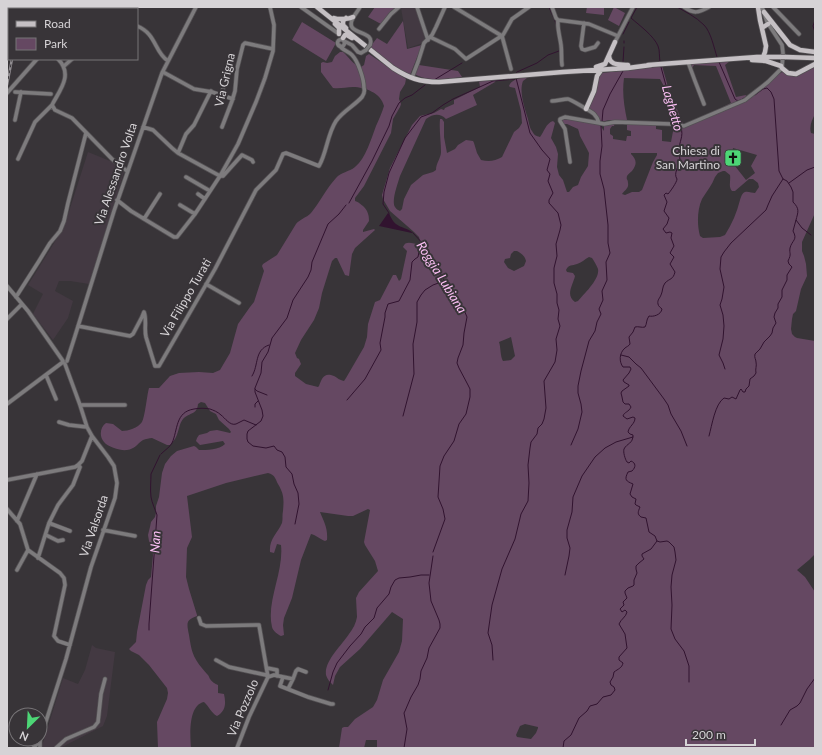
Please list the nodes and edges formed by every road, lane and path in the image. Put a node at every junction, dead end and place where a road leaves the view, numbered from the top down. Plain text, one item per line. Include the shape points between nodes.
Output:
1 (196, 7) edge
2 (270, 7) edge
3 (301, 7) edge
4 (317, 7) edge
5 (360, 7) edge
6 (399, 7) edge
7 (417, 7) edge
8 (445, 7) edge
9 (454, 7) edge
10 (529, 7) edge
11 (552, 7) edge
12 (633, 7) edge
13 (684, 7) edge
14 (709, 7) edge
15 (773, 7) edge
16 (762, 8) edge
17 (327, 15) junction
18 (353, 17) junction
19 (346, 18) junction
20 (558, 20) junction
21 (584, 23) junction
22 (768, 24) junction
23 (138, 26) edge
24 (379, 28) dead end
25 (762, 28) junction
26 (339, 34) junction
27 (799, 34) dead end
28 (502, 36) junction
29 (618, 36) junction
30 (429, 38) junction
31 (360, 41) junction
32 (344, 42) junction
33 (616, 42) joint
34 (598, 43) dead end
35 (367, 47) junction
36 (273, 50) junction
37 (815, 52) edge
38 (609, 56) junction
39 (763, 57) junction
40 (815, 58) edge
41 (723, 59) junction
42 (36, 60) edge
43 (168, 61) junction
44 (688, 62) junction
45 (63, 63) edge
46 (815, 64) edge
47 (562, 65) dead end
48 (628, 65) junction
49 (651, 65) junction
50 (596, 67) junction
51 (781, 67) junction
52 (230, 68) dead end
53 (511, 69) dead end
54 (602, 69) junction
55 (578, 71) junction
56 (163, 72) junction
57 (563, 72) junction
58 (414, 77) junction
59 (596, 79) junction
60 (13, 87) junction
61 (210, 91) junction
62 (15, 92) junction
63 (21, 92) junction
64 (8, 93) edge
65 (51, 94) junction
66 (58, 94) junction
67 (221, 95) junction
68 (233, 99) junction
69 (54, 101) junction
70 (552, 101) dead end
71 (704, 104) dead end
72 (52, 105) junction
73 (586, 109) junction
74 (15, 120) dead end
75 (599, 123) junction
76 (143, 127) junction
77 (222, 127) dead end
78 (86, 133) junction
79 (178, 153) junction
80 (18, 159) dead end
81 (253, 162) dead end
82 (570, 162) dead end
83 (127, 171) junction
84 (220, 176) junction
85 (186, 177) dead end
86 (210, 191) junction
87 (160, 194) dead end
88 (198, 194) dead end
89 (205, 199) junction
90 (118, 200) junction
91 (180, 205) dead end
92 (195, 214) junction
93 (144, 219) junction
94 (206, 284) junction
95 (7, 286) edge
96 (16, 297) junction
97 (239, 303) dead end
98 (22, 304) junction
99 (7, 319) edge
100 (78, 326) junction
101 (64, 361) junction
102 (46, 375) junction
103 (56, 399) dead end
104 (7, 404) edge
105 (80, 405) junction
106 (125, 405) dead end
107 (59, 422) dead end
108 (87, 427) junction
109 (92, 436) junction
110 (78, 465) junction
111 (37, 474) junction
112 (7, 480) edge
113 (7, 509) edge
114 (18, 521) junction
115 (50, 524) junction
116 (103, 530) junction
117 (70, 531) dead end
118 (46, 535) junction
119 (135, 536) dead end
120 (63, 540) dead end
121 (28, 550) junction
122 (38, 558) junction
123 (17, 570) dead end
124 (199, 618) dead end
125 (70, 645) junction
126 (216, 660) dead end
127 (267, 668) junction
128 (306, 672) dead end
129 (277, 676) junction
130 (268, 677) junction
131 (283, 677) junction
132 (293, 678) junction
133 (105, 679) dead end
134 (288, 689) junction
135 (333, 704) dead end
136 (36, 748) edge
137 (56, 748) edge
138 (237, 748) edge

1 - 43 street, Via Alessandro Volta
2 - 36 street via 274,25
3 - 26 street
4 - 17 main road
5 - 18 street
6 - 24 street
7 - 30 street
8 - 30 street
9 - 28 street
10 - 28 street via 512,19
11 - 20 street
12 - 29 street
13 - 14 street via 696,12
15 - 27 street
16 - 22 street
16 - 25 main road
16 - 37 main road via 790,45 799,50
17 - 19 main road via 337,20
17 - 26 main road via 339,28
17 - 31 main road
18 - 19 main road
18 - 35 street via 352,23 356,31 371,40
19 - 31 main road via 343,25
20 - 21 street
20 - 47 street
21 - 29 street
21 - 34 street via 582,48 585,50 595,47
22 - 25 main road
22 - 51 street via 782,46
23 - 43 street via 151,36
25 - 39 main road via 766,48
26 - 32 street
26 - 32 street via 338,43
28 - 30 street via 466,59 455,49
28 - 53 street
29 - 33 street
30 - 58 street via 423,45
31 - 35 main road
32 - 35 street via 359,52 363,52
32 - 35 main road via 345,35 348,35
32 - 94 street, Via Filippo Turati via 340,48 356,60 363,81 364,93 361,99 336,121 320,165 284,154 276,170 256,190
33 - 38 main road
35 - 58 main road via 393,68 406,76
36 - 68 street, Via Grigna via 244,44 236,70
36 - 84 street via 265,78 238,144
38 - 48 main road via 612,63
38 - 50 main road via 605,64
39 - 40 main road
39 - 41 main road
41 - 44 main road
41 - 51 main road via 761,60
42 - 60 street
43 - 56 street, Via Alessandro Volta
44 - 49 main road
44 - 71 street
45 - 66 street via 63,86
46 - 51 main road via 796,74 788,73
48 - 49 main road
48 - 50 main road
49 - 54 main road
50 - 57 main road
51 - 75 street via 768,82 746,99 684,126
52 - 67 street
54 - 55 main road
54 - 59 main road
55 - 57 main road
55 - 59 main road via 592,73
56 - 61 street via 194,89
56 - 76 street, Via Alessandro Volta
57 - 58 main road via 439,82 428,82
59 - 73 main road
60 - 62 street
60 - 64 street
61 - 67 street
61 - 79 street
62 - 63 street
62 - 64 street
63 - 65 street
63 - 74 street
65 - 66 street
65 - 69 street
66 - 69 street
67 - 68 street
68 - 77 street, Via Grigna
69 - 72 street
70 - 73 street via 568,99
72 - 78 street via 55,110 72,118
72 - 80 street via 35,122
73 - 75 street via 596,116
75 - 82 street via 565,117 560,119 565,129
76 - 79 street via 153,130
76 - 83 street, Via Alessandro Volta
78 - 83 street
78 - 96 street via 60,231
79 - 84 street
81 - 84 street via 242,155 223,176
83 - 90 street, Via Alessandro Volta
84 - 86 street
85 - 86 street
86 - 89 street
87 - 93 street
88 - 89 street
89 - 92 street
90 - 93 street via 131,212
90 - 100 street, Via Alessandro Volta
91 - 92 street
92 - 93 street via 177,237
94 - 97 street
94 - 100 street, Via Filippo Turati via 158,366 155,365 145,333 144,312 130,336
95 - 96 street, Via Valsorda
96 - 98 street, Via Valsorda
98 - 99 street
98 - 101 street, Via Valsorda
100 - 101 street, Via Alessandro Volta via 69,354
101 - 102 street
101 - 105 street, Via Valsorda
102 - 103 street
102 - 104 street
105 - 106 street
105 - 108 street, Via Valsorda
107 - 108 street
108 - 109 street, Via Valsorda
109 - 110 street
109 - 116 street, Via Valsorda via 114,466 117,483 115,498
110 - 111 street
110 - 115 street via 80,467 74,486 58,505
111 - 112 street
111 - 114 street
113 - 114 street
114 - 121 street
115 - 117 street
115 - 118 street
116 - 119 street
116 - 125 street, Via Valsorda via 90,567
118 - 120 street via 58,541
118 - 122 street
121 - 122 street
121 - 123 street
122 - 125 street via 64,578 65,585 54,636 58,641
124 - 127 street via 201,624 206,626 259,625
125 - 136 street, Via Valsorda
126 - 130 street via 228,667
127 - 129 street via 276,670
127 - 130 street
128 - 132 street via 298,669
129 - 130 street
129 - 131 street
130 - 138 street, Via Pozzolo via 248,717
131 - 132 street
131 - 134 street via 280,686
132 - 134 street
133 - 137 street via 98,722 94,727 66,739
134 - 135 street

